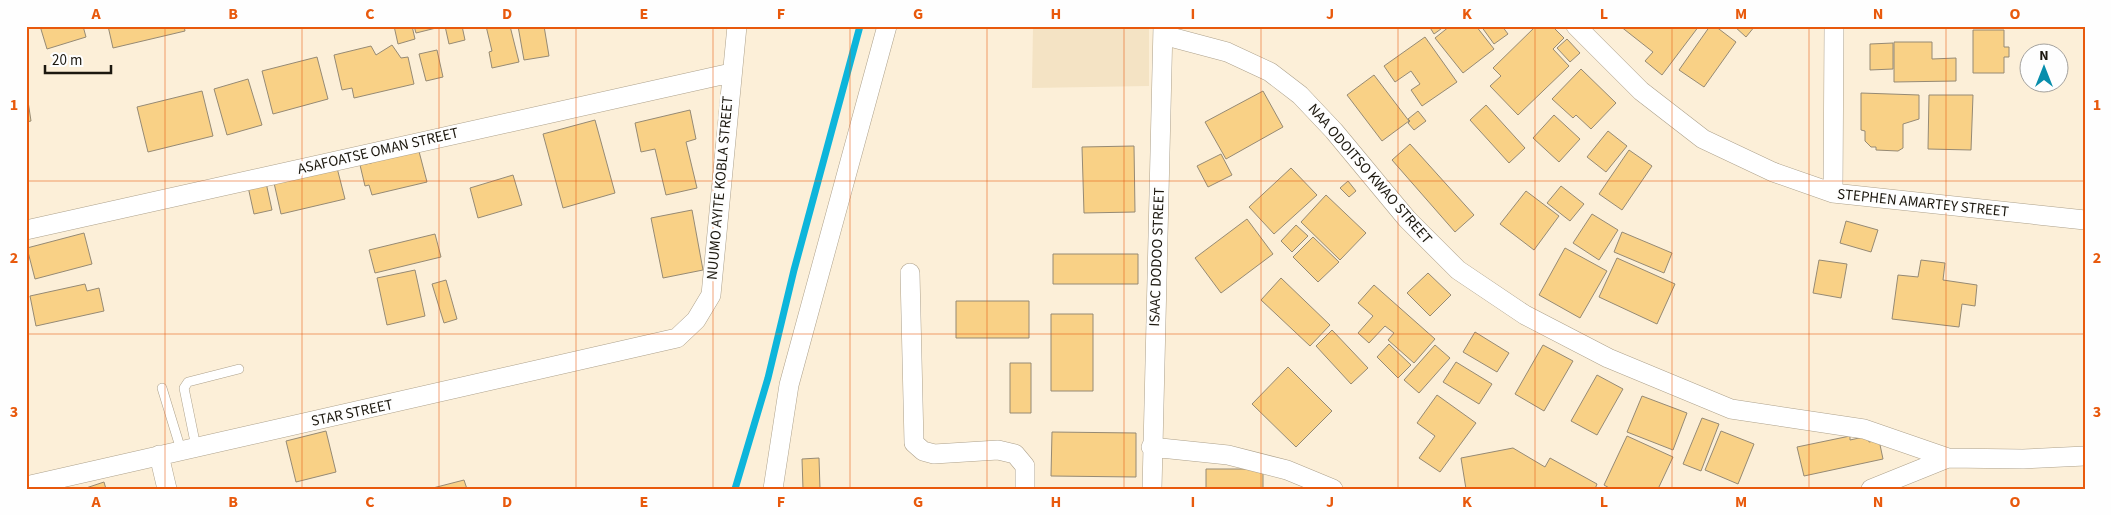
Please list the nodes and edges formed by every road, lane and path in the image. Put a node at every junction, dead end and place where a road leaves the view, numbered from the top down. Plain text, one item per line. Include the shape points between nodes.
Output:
1 (737, 26) edge
2 (887, 26) edge
3 (1576, 26) edge
4 (1834, 26) edge
5 (1163, 30) edge
6 (731, 73) junction
7 (1832, 194) junction
8 (2085, 220) edge
9 (26, 230) edge
10 (910, 273) dead end
11 (677, 338) joint
12 (239, 369) dead end
13 (162, 388) dead end
14 (1152, 447) junction
15 (189, 449) junction
16 (158, 456) junction
17 (2085, 456) edge
18 (1948, 458) junction
19 (26, 486) edge
20 (167, 489) edge
21 (773, 489) edge
22 (1025, 489) edge
23 (1152, 489) edge
24 (1333, 489) edge
25 (1871, 489) edge

1 - 6 street, NUUMO AYITE KOBLA STREET
2 - 21 street via 789,385
3 - 7 street, STEPHEN AMARTEY STREET via 1641,91 1704,140 1773,172
4 - 7 street
5 - 14 street, ISAAC DODOO STREET
5 - 18 street, NAA ODOITSO KWAO STREET via 1227,52 1270,72 1300,95 1407,219 1458,270 1525,315 1608,358 1730,409 1864,429
6 - 9 street, ASAFOATSE OMAN STREET
6 - 11 street, NUUMO AYITE KOBLA STREET via 711,294 696,320
7 - 8 street, STEPHEN AMARTEY STREET
10 - 22 street via 914,443 923,451 934,454 998,450 1015,454 1025,466
11 - 15 street, STAR STREET
12 - 15 lane via 188,382 184,388
13 - 15 lane
14 - 23 street, ISAAC DODOO STREET
14 - 24 street via 1228,455 1288,470
15 - 16 street, STAR STREET
16 - 19 street, STAR STREET
16 - 20 street
17 - 18 street, NAA ODOITSO KWAO STREET
18 - 25 street

